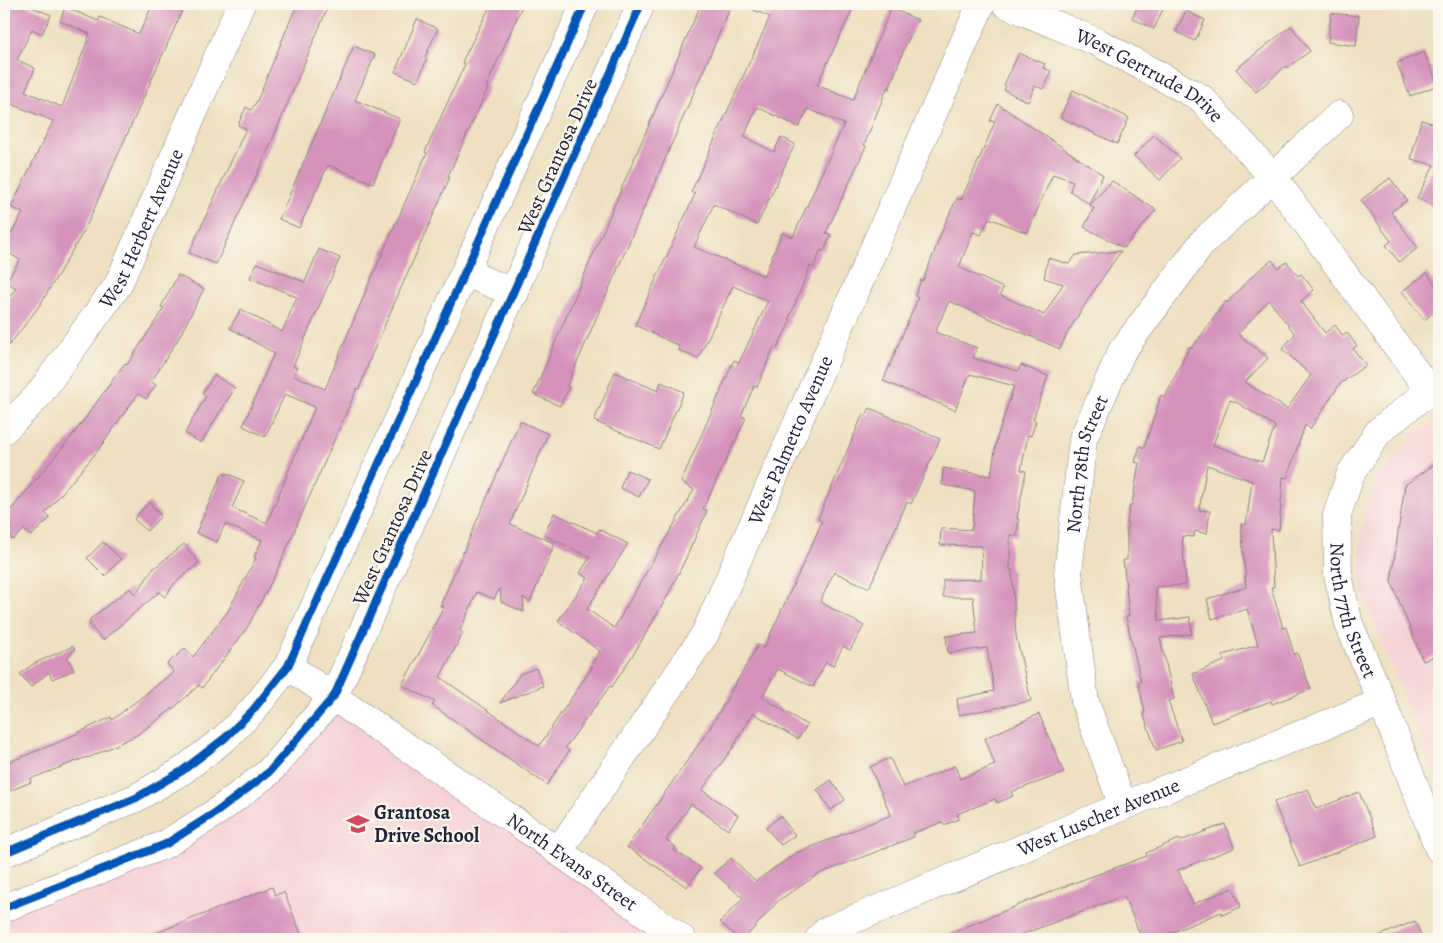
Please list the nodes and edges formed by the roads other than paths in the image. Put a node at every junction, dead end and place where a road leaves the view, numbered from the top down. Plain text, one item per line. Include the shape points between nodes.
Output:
1 (241, 4) edge
2 (585, 4) edge
3 (641, 4) edge
4 (981, 4) edge
5 (1006, 4) edge
6 (1339, 115) dead end
7 (1273, 177) junction
8 (466, 272) junction
9 (515, 292) junction
10 (1434, 386) edge
11 (4, 430) edge
12 (288, 666) junction
13 (334, 696) junction
14 (1382, 702) junction
15 (1123, 806) junction
16 (1439, 850) edge
17 (558, 852) junction
18 (4, 853) edge
19 (4, 908) edge
20 (682, 939) edge
21 (819, 939) edge

1 - 11 street, West Herbert Avenue via 118,285 37,397
2 - 8 street, West Grantosa Drive
3 - 9 street, West Grantosa Drive
4 - 17 street, West Palmetto Avenue via 705,634
5 - 7 street, West Gertrude Drive via 1099,42 1201,98
6 - 7 street
7 - 10 street, West Gertrude Drive
7 - 15 street, North 78th Street via 1203,242 1122,352 1083,439 1068,573 1085,702
8 - 9 street
8 - 12 street, West Grantosa Drive
9 - 13 street, West Grantosa Drive
10 - 14 street, North 77th Street via 1379,431 1351,473 1336,515 1338,575 1349,624
12 - 13 street, North Evans Street
12 - 18 street, West Grantosa Drive via 253,710 225,738 182,771 136,798
13 - 17 street, North Evans Street
13 - 19 street, West Grantosa Drive via 269,772 218,811 166,844
14 - 15 street, West Luscher Avenue
14 - 16 street, North 77th Street
15 - 21 street, West Luscher Avenue via 826,931
17 - 20 street, North Evans Street

